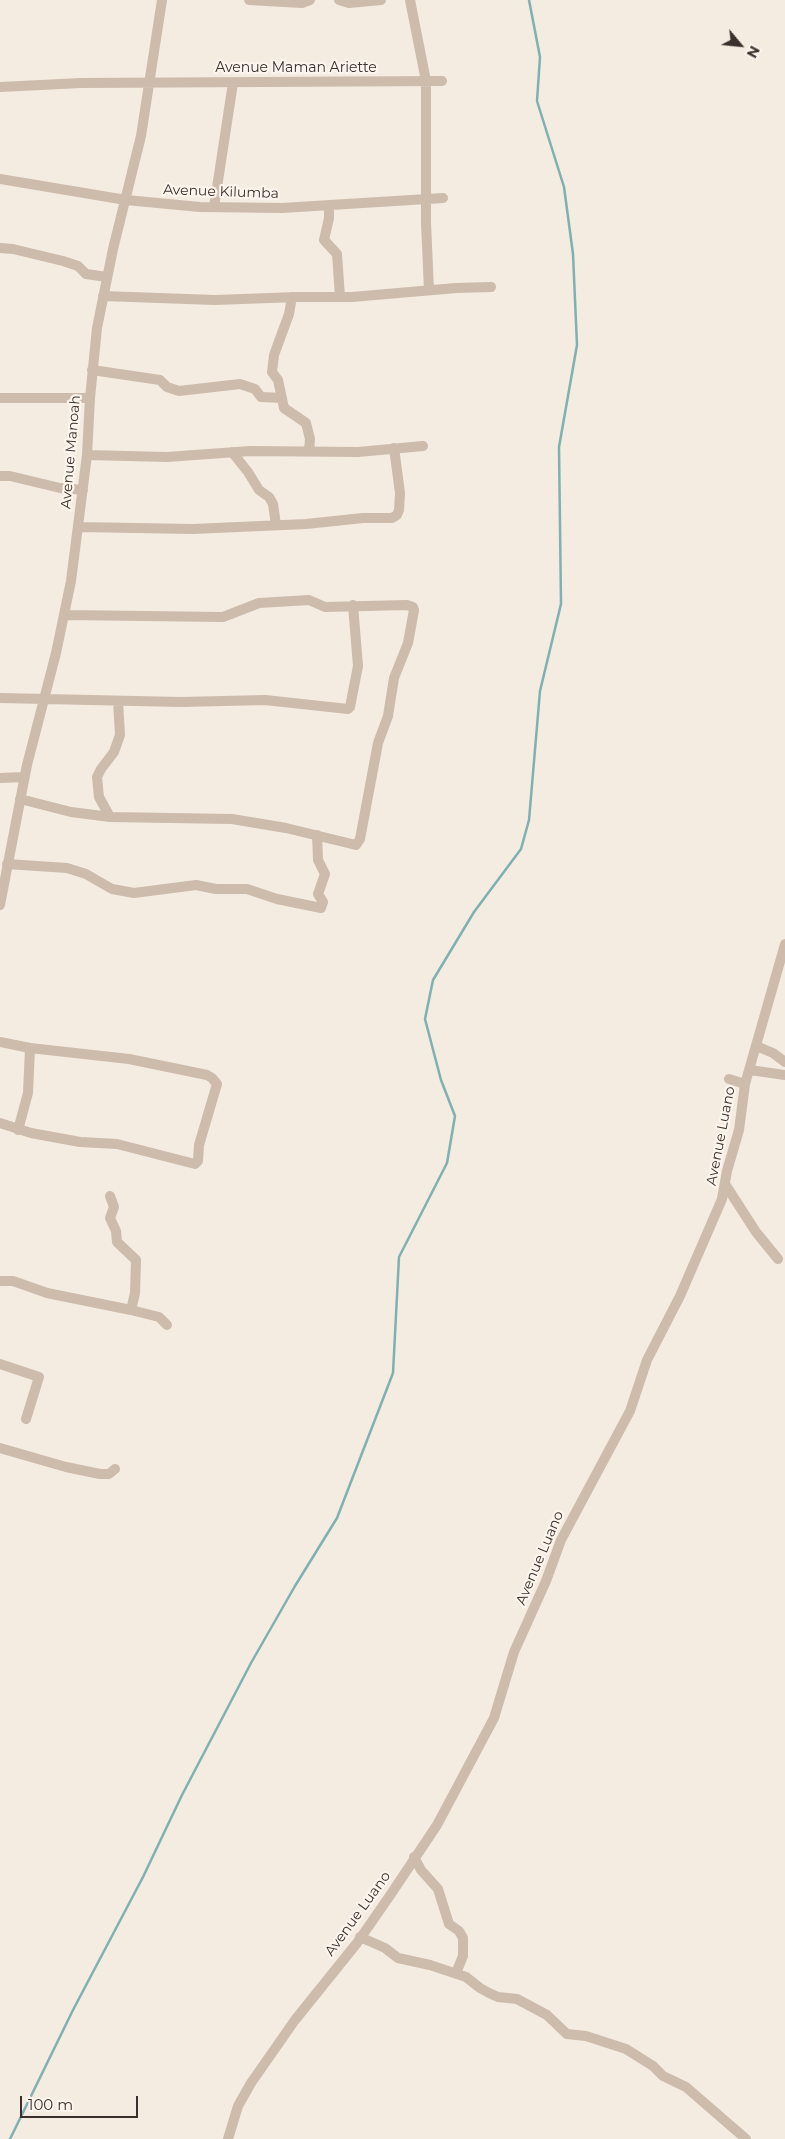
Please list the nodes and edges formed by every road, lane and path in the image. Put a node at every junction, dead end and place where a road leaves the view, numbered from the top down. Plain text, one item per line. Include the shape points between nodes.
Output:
1 (162, 0) edge
2 (249, 0) edge
3 (310, 0) edge
4 (339, 0) edge
5 (381, 0) edge
6 (410, 0) edge
7 (426, 82) junction
8 (442, 82) dead end
9 (150, 83) junction
10 (233, 83) junction
11 (0, 87) edge
12 (0, 179) edge
13 (426, 198) junction
14 (443, 198) dead end
15 (126, 200) junction
16 (329, 205) junction
17 (214, 207) junction
18 (0, 248) edge
19 (107, 277) junction
20 (491, 287) dead end
21 (429, 290) junction
22 (102, 296) junction
23 (292, 297) junction
24 (340, 297) junction
25 (92, 370) junction
26 (0, 398) edge
27 (90, 398) junction
28 (282, 398) junction
29 (423, 446) dead end
30 (394, 448) junction
31 (309, 451) junction
32 (232, 452) junction
33 (86, 455) junction
34 (0, 476) edge
35 (83, 490) junction
36 (276, 526) junction
37 (78, 528) junction
38 (353, 605) junction
39 (64, 615) junction
40 (0, 698) edge
41 (42, 700) junction
42 (118, 701) junction
43 (0, 778) edge
44 (24, 778) junction
45 (20, 799) junction
46 (110, 817) junction
47 (317, 835) junction
48 (5, 861) edge
49 (0, 905) edge
50 (785, 944) edge
51 (0, 1042) edge
52 (756, 1046) junction
53 (30, 1048) junction
54 (785, 1062) edge
55 (750, 1070) junction
56 (785, 1076) edge
57 (729, 1079) dead end
58 (745, 1084) junction
59 (0, 1123) edge
60 (18, 1130) junction
61 (725, 1184) junction
62 (110, 1196) dead end
63 (778, 1259) dead end
64 (0, 1280) edge
65 (131, 1310) junction
66 (167, 1325) dead end
67 (0, 1364) edge
68 (26, 1419) dead end
69 (0, 1448) edge
70 (115, 1469) dead end
71 (414, 1857) junction
72 (360, 1937) junction
73 (456, 1973) junction
74 (228, 2139) edge
75 (746, 2139) edge

1 - 9 street, Avenue Manoah
2 - 3 street
4 - 5 street via 349,3
6 - 7 street
7 - 8 street, Avenue Maman Ariette
7 - 10 street, Avenue Maman Ariette
7 - 13 street
9 - 10 street, Avenue Maman Ariette
9 - 11 street, Avenue Maman Ariette
9 - 15 street, Avenue Manoah
10 - 17 street
12 - 15 street, Avenue Kilumba
13 - 14 street, Avenue Kilumba
13 - 16 street, Avenue Kilumba
13 - 21 street
15 - 17 street, Avenue Kilumba
15 - 19 street, Avenue Manoah
16 - 17 street, Avenue Kilumba
16 - 24 street via 324,240 337,254
18 - 19 street via 63,261 78,266 86,274
19 - 22 street, Avenue Manoah
20 - 21 street
21 - 24 street
22 - 23 street via 206,300
22 - 25 street, Avenue Manoah
23 - 24 street
23 - 28 street via 272,363
25 - 27 street, Avenue Manoah
25 - 28 street via 160,380 167,387 179,391 240,384 255,389 261,397
26 - 27 street
27 - 33 street, Avenue Manoah
28 - 31 street via 284,408 306,423
29 - 30 street
30 - 31 street via 358,452
30 - 36 street via 400,493 397,515 392,518
31 - 32 street
32 - 33 street via 167,457
32 - 36 street via 259,490 269,497
33 - 35 street, Avenue Manoah
34 - 35 street
35 - 37 street, Avenue Manoah
36 - 37 street
37 - 39 street, Avenue Manoah
38 - 39 street via 325,607 309,600 273,601 224,617
38 - 42 street via 358,666 348,709 265,700
38 - 47 street via 410,606 414,608 412,625 394,678 358,843
39 - 41 street, Avenue Manoah
40 - 41 street
41 - 42 street
41 - 44 street, Avenue Manoah
42 - 46 street via 120,735 114,752 96,777 99,797
43 - 44 street
44 - 45 street, Avenue Manoah
45 - 46 street via 71,812
45 - 48 street, Avenue Manoah
46 - 47 street via 232,818
47 - 48 street via 318,860 325,874 318,894 323,902 321,908 247,889 196,885 134,894 68,868
48 - 49 street, Avenue Manoah
50 - 52 street, Avenue Luano
51 - 53 street
52 - 54 street
52 - 55 street, Avenue Luano
53 - 60 street via 28,1093
53 - 60 street via 129,1059 207,1075 215,1081 216,1088 202,1130 196,1164 117,1144 64,1140
55 - 56 street
55 - 58 street, Avenue Luano
57 - 58 street
58 - 61 street, Avenue Luano via 739,1130
59 - 60 street
61 - 63 street via 759,1237
61 - 71 street, Avenue Luano via 719,1206 680,1296 647,1360 630,1411 561,1540 514,1652 494,1718 437,1825
62 - 65 street via 114,1207 110,1218 117,1242 136,1260
64 - 65 street
65 - 66 street via 159,1318
67 - 68 street via 39,1377
69 - 70 street via 100,1474 108,1474
71 - 72 street, Avenue Luano
71 - 73 street via 438,1889 449,1924 463,1938 463,1956
72 - 73 street via 398,1958
72 - 74 street, Avenue Luano via 251,2083 238,2106
73 - 75 street via 498,1997 517,1999 546,2015 567,2034 586,2036 626,2049 663,2076 686,2086

